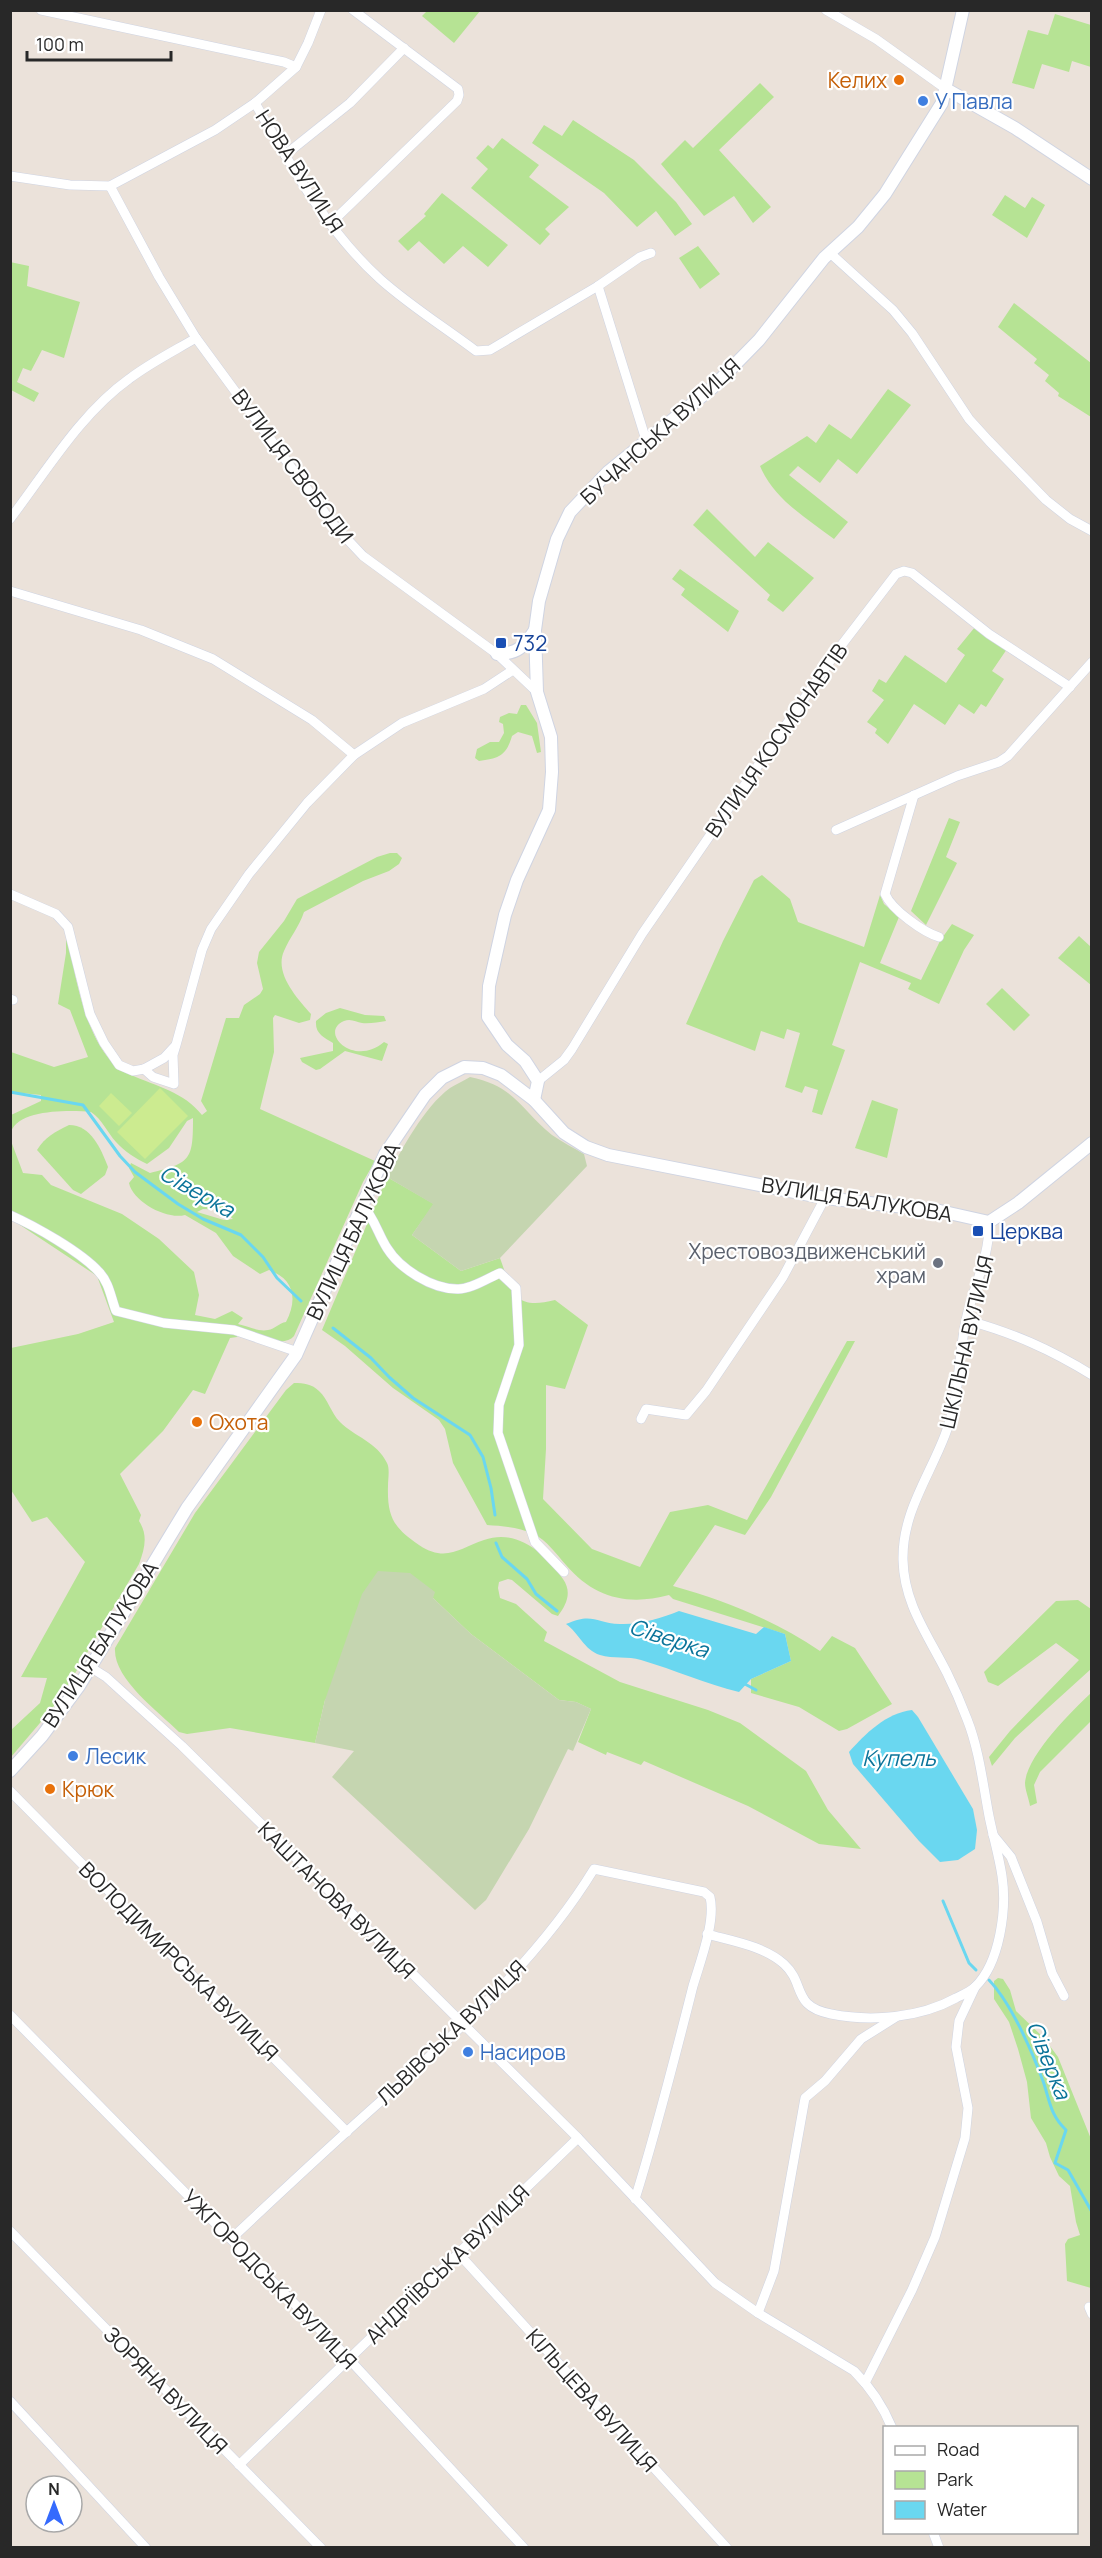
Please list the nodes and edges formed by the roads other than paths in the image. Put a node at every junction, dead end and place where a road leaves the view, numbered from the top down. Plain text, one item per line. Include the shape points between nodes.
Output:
1 (41, 10) edge
2 (321, 10) edge
3 (353, 10) edge
4 (826, 10) edge
5 (963, 10) edge
6 (404, 48) junction
7 (296, 67) junction
8 (946, 89) junction
9 (255, 103) junction
10 (285, 155) junction
11 (10, 176) edge
12 (1092, 179) edge
13 (110, 186) junction
14 (330, 224) junction
15 (830, 252) junction
16 (651, 253) dead end
17 (598, 286) junction
18 (196, 338) junction
19 (646, 440) junction
20 (10, 519) edge
21 (1092, 531) edge
22 (10, 591) edge
23 (535, 630) junction
24 (497, 654) junction
25 (1092, 662) edge
26 (513, 670) junction
27 (1070, 687) junction
28 (537, 692) junction
29 (354, 755) junction
30 (914, 795) junction
31 (836, 830) dead end
32 (10, 894) edge
33 (939, 937) dead end
34 (176, 1045) junction
35 (144, 1069) junction
36 (538, 1081) junction
37 (534, 1100) junction
38 (1092, 1143) edge
39 (825, 1198) junction
40 (362, 1205) junction
41 (10, 1215) edge
42 (989, 1222) junction
43 (966, 1320) junction
44 (296, 1354) junction
45 (1092, 1375) edge
46 (640, 1419) dead end
47 (564, 1572) dead end
48 (90, 1667) junction
49 (10, 1772) edge
50 (10, 1791) edge
51 (992, 1833) junction
52 (707, 1934) junction
53 (975, 1988) junction
54 (1064, 1996) dead end
55 (10, 2015) edge
56 (896, 2017) junction
57 (464, 2025) junction
58 (346, 2132) junction
59 (578, 2138) junction
60 (635, 2199) junction
61 (10, 2231) edge
62 (231, 2239) junction
63 (458, 2253) junction
64 (758, 2313) junction
65 (348, 2358) junction
66 (866, 2383) junction
67 (10, 2401) edge
68 (891, 2426) edge
69 (239, 2465) junction
70 (146, 2547) edge
71 (321, 2547) edge
72 (524, 2547) edge
73 (727, 2547) edge

1 - 7 street
2 - 7 street
3 - 6 street
4 - 8 street via 876,39
5 - 8 main road, БУЧАНСЬКА ВУЛИЦЯ
6 - 10 street via 350,103
6 - 14 street via 458,89 457,100
7 - 9 street
8 - 12 main road via 1015,128
8 - 15 main road, БУЧАНСЬКА ВУЛИЦЯ via 936,114 885,194 858,227
9 - 10 street, НОВА ВУЛИЦЯ
9 - 13 street via 215,130
10 - 14 street, НОВА ВУЛИЦЯ
11 - 13 street
13 - 18 street, ВУЛИЦЯ СВОБОДИ
14 - 17 street, НОВА ВУЛИЦЯ via 380,279 476,351 490,350
15 - 19 main road, БУЧАНСЬКА ВУЛИЦЯ via 759,340 712,388
15 - 21 street via 893,310 969,419 989,441 1046,500
16 - 17 street via 640,256
17 - 19 street
18 - 20 street via 129,379 101,403
18 - 24 street, ВУЛИЦЯ СВОБОДИ via 332,523 363,556
19 - 23 main road, БУЧАНСЬКА ВУЛИЦЯ via 570,512 548,567
22 - 29 street via 141,630 213,659 312,720
23 - 24 main road via 520,650
23 - 28 main road, БУЧАНСЬКА ВУЛИЦЯ
24 - 26 street, ВУЛИЦЯ СВОБОДИ
25 - 27 street
26 - 28 street, ВУЛИЦЯ СВОБОДИ
26 - 29 street via 484,689 402,723
27 - 30 street via 1008,756
27 - 36 street, ВУЛИЦЯ КОСМОНАВТІВ via 989,634 912,573 896,574 837,651 642,934 572,1049
28 - 36 main road, БУЧАНСЬКА ВУЛИЦЯ via 551,737 549,810 505,915 491,974 488,1017
29 - 34 street via 307,803 249,874 211,929
30 - 31 street
30 - 33 street via 885,894 922,930
32 - 35 street via 56,914 68,927 90,1014 104,1043 119,1065 133,1071
34 - 35 street via 164,1058
34 - 35 street via 174,1084 153,1077
36 - 37 main road
37 - 39 main road, ВУЛИЦЯ БАЛУКОВА via 564,1133 608,1155
37 - 40 main road, ВУЛИЦЯ БАЛУКОВА via 483,1068 464,1067 442,1078 425,1095 390,1145
38 - 42 main road
39 - 42 main road, ВУЛИЦЯ БАЛУКОВА via 940,1211
39 - 46 street via 783,1277 686,1415 646,1408
40 - 44 main road, ВУЛИЦЯ БАЛУКОВА
40 - 47 street via 388,1250 409,1271 438,1286 459,1290 500,1273 516,1288 519,1345 499,1405 498,1433 535,1542
41 - 44 street via 26,1221 99,1272 116,1311 164,1323 234,1330
42 - 43 street, ШКІЛЬНА ВУЛИЦЯ via 988,1246
43 - 45 street via 1053,1351
43 - 51 street, ШКІЛЬНА ВУЛИЦЯ via 955,1406 910,1509 903,1560 912,1609 968,1721
44 - 48 main road, ВУЛИЦЯ БАЛУКОВА via 187,1508
48 - 49 main road, ВУЛИЦЯ БАЛУКОВА via 62,1710
48 - 57 street, КАШТАНОВА ВУЛИЦЯ via 182,1746
50 - 58 street, ВОЛОДИМИРСЬКА ВУЛИЦЯ
51 - 53 street, ШКІЛЬНА ВУЛИЦЯ via 1002,1875 1003,1913 993,1956
51 - 54 street, ШКІЛЬНА ВУЛИЦЯ via 1011,1857
52 - 56 street via 747,1945 785,1965 803,2000 813,2008 855,2017
52 - 57 street, ЛЬВІВСЬКА ВУЛИЦЯ via 711,1910 710,1897 704,1892 594,1869 574,1901 527,1959
52 - 60 street
53 - 56 street via 943,2005
53 - 66 street, ШКІЛЬНА ВУЛИЦЯ via 959,2021 956,2047 968,2108 965,2138 935,2237
55 - 62 street, УЖГОРОДСЬКА ВУЛИЦЯ
56 - 64 street via 861,2039 805,2098 774,2271
57 - 58 street, ЛЬВІВСЬКА ВУЛИЦЯ
57 - 59 street, КАШТАНОВА ВУЛИЦЯ
58 - 62 street, ЛЬВІВСЬКА ВУЛИЦЯ
59 - 60 street, КАШТАНОВА ВУЛИЦЯ
59 - 63 street, АНДРІЇВСЬКА ВУЛИЦЯ
60 - 64 street, КАШТАНОВА ВУЛИЦЯ via 715,2283
61 - 69 street, ЗОРЯНА ВУЛИЦЯ
62 - 65 street, УЖГОРОДСЬКА ВУЛИЦЯ
63 - 65 street, АНДРІЇВСЬКА ВУЛИЦЯ
63 - 73 street, КІЛЬЦЕВА ВУЛИЦЯ
64 - 66 street, КАШТАНОВА ВУЛИЦЯ via 854,2371
65 - 69 street, АНДРІЇВСЬКА ВУЛИЦЯ
65 - 72 street, УЖГОРОДСЬКА ВУЛИЦЯ
66 - 68 street
67 - 70 street
69 - 71 street, ЗОРЯНА ВУЛИЦЯ

